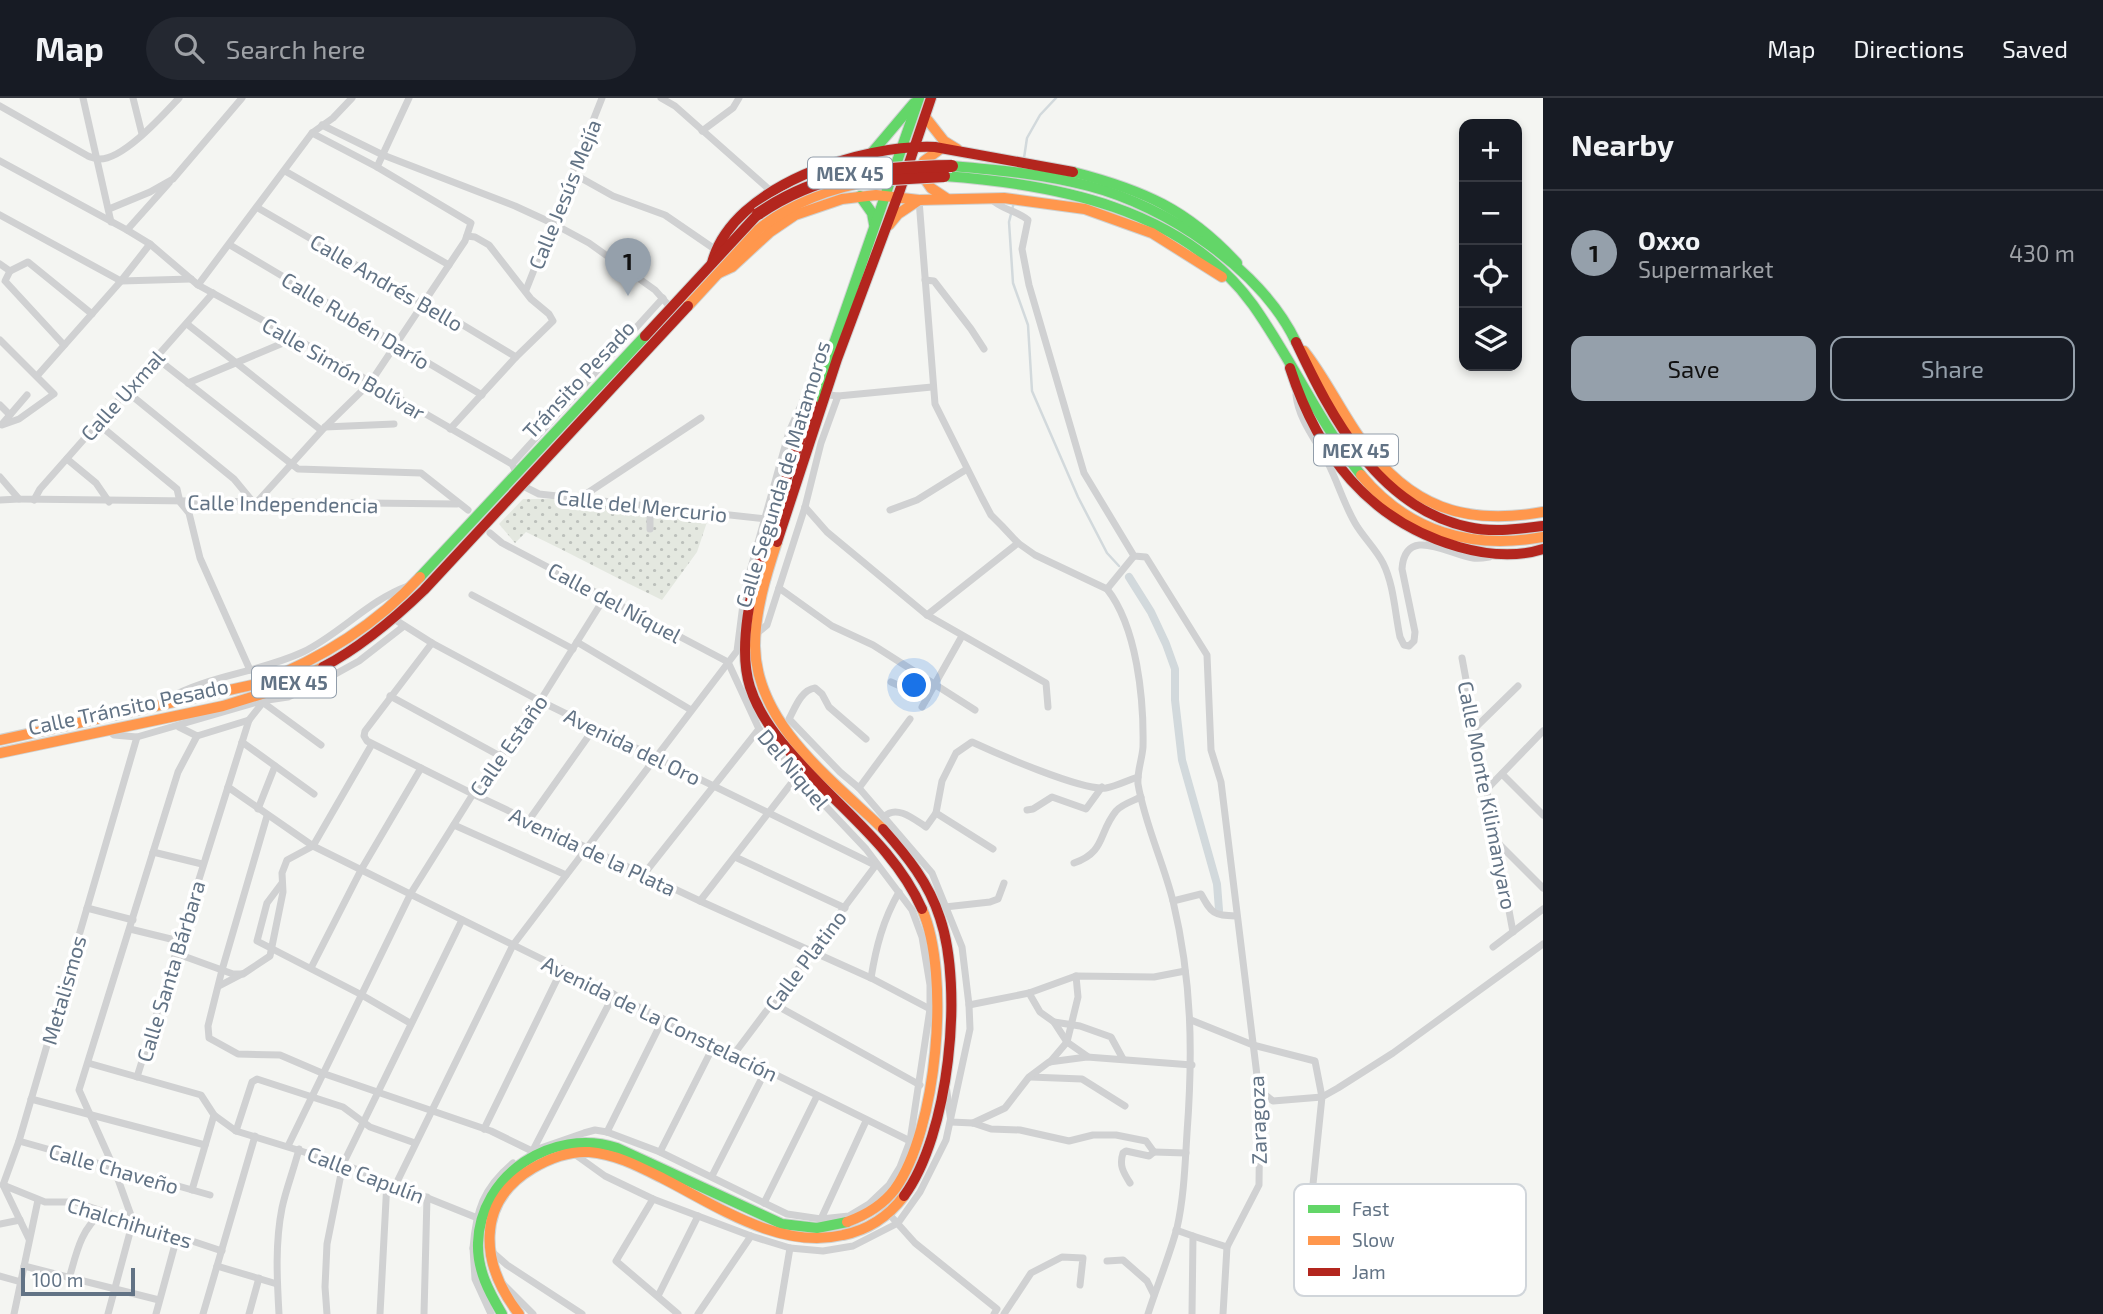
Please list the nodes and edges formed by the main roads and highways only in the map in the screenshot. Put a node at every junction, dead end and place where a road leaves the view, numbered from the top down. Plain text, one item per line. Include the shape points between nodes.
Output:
1 (918, 98) edge
2 (931, 98) edge
3 (926, 118) junction
4 (908, 148) junction
5 (942, 149) junction
6 (957, 149) junction
7 (867, 155) junction
8 (1033, 175) junction
9 (890, 191) junction
10 (860, 196) junction
11 (948, 199) junction
12 (919, 200) junction
13 (763, 217) junction
14 (879, 227) junction
15 (713, 258) junction
16 (1241, 291) junction
17 (1298, 344) junction
18 (1288, 362) junction
19 (827, 394) junction
20 (517, 474) junction
21 (1543, 512) edge
22 (1543, 526) edge
23 (1543, 537) edge
24 (1540, 551) edge
25 (751, 637) junction
26 (0, 740) edge
27 (0, 753) edge
28 (537, 1156) junction
29 (889, 1214) junction
30 (781, 1229) junction
31 (480, 1249) junction
32 (502, 1314) edge
33 (519, 1314) edge

1 - 4 main road
1 - 7 main road
2 - 3 main road
3 - 4 main road
3 - 6 main road via 944,141
4 - 5 main road
4 - 7 main road
4 - 9 main road
5 - 6 main road
5 - 11 main road via 926,158 922,174 929,188
6 - 8 main road via 1005,159
7 - 9 main road via 881,166 884,185
7 - 15 main road via 808,173 772,192 741,214
8 - 13 main road, MEX 45, bridge via 874,180 816,193
8 - 13 main road, Tránsito Pesado / MEX 45, bridge via 952,166 846,174 780,198
8 - 16 main road, MEX 45 via 1151,222 1186,242
8 - 17 main road, MEX 45 via 1101,190 1181,227 1241,268
9 - 10 main road
9 - 12 main road
9 - 14 main road
10 - 14 main road
10 - 15 main road via 795,215 732,267
11 - 12 main road
11 - 16 main road via 1042,202 1107,215 1152,233
12 - 14 main road
13 - 15 main road, Tránsito Pesado / MEX 45
14 - 19 main road, Calle Segunda de Matamoros
14 - 19 main road, Calle Segunda de Matamoros via 824,371
15 - 20 main road, Tránsito Pesado / MEX 45
15 - 20 main road, Tránsito Pesado / MEX 45 via 667,303
16 - 18 main road, MEX 45
17 - 21 main road via 1374,456 1415,494 1451,512 1480,518 1517,518
17 - 22 main road, MEX 45 via 1322,396 1355,449 1404,499 1431,516 1460,526 1499,530
18 - 23 main road, MEX 45 via 1353,468 1398,511 1434,531 1475,541
18 - 24 main road via 1295,388 1322,440 1340,468 1378,508 1435,541 1499,556
19 - 25 main road, Calle Segunda de Matamoros
20 - 26 main road, Calle Tránsito Pesado / MEX 45 via 370,624 286,673 257,684
20 - 27 main road, Calle Tránsito Pesado / MEX 45 via 399,622 324,667 275,691 223,706
25 - 29 main road, Calle Segunda de Matamoros via 747,678 769,725 896,864 931,931 940,989 936,1042 918,1142 895,1189
25 - 29 main road, Calle Segunda de Matamoros via 765,693 781,724 904,852 933,900 947,943 953,999 930,1141 918,1175
28 - 30 main road via 608,1155 736,1216
28 - 30 main road via 579,1142 612,1146
28 - 31 main road via 516,1173 494,1209
29 - 30 main road, Calle Segunda de Matamoros via 868,1227 830,1239 816,1240
31 - 32 main road via 485,1285
31 - 33 main road

